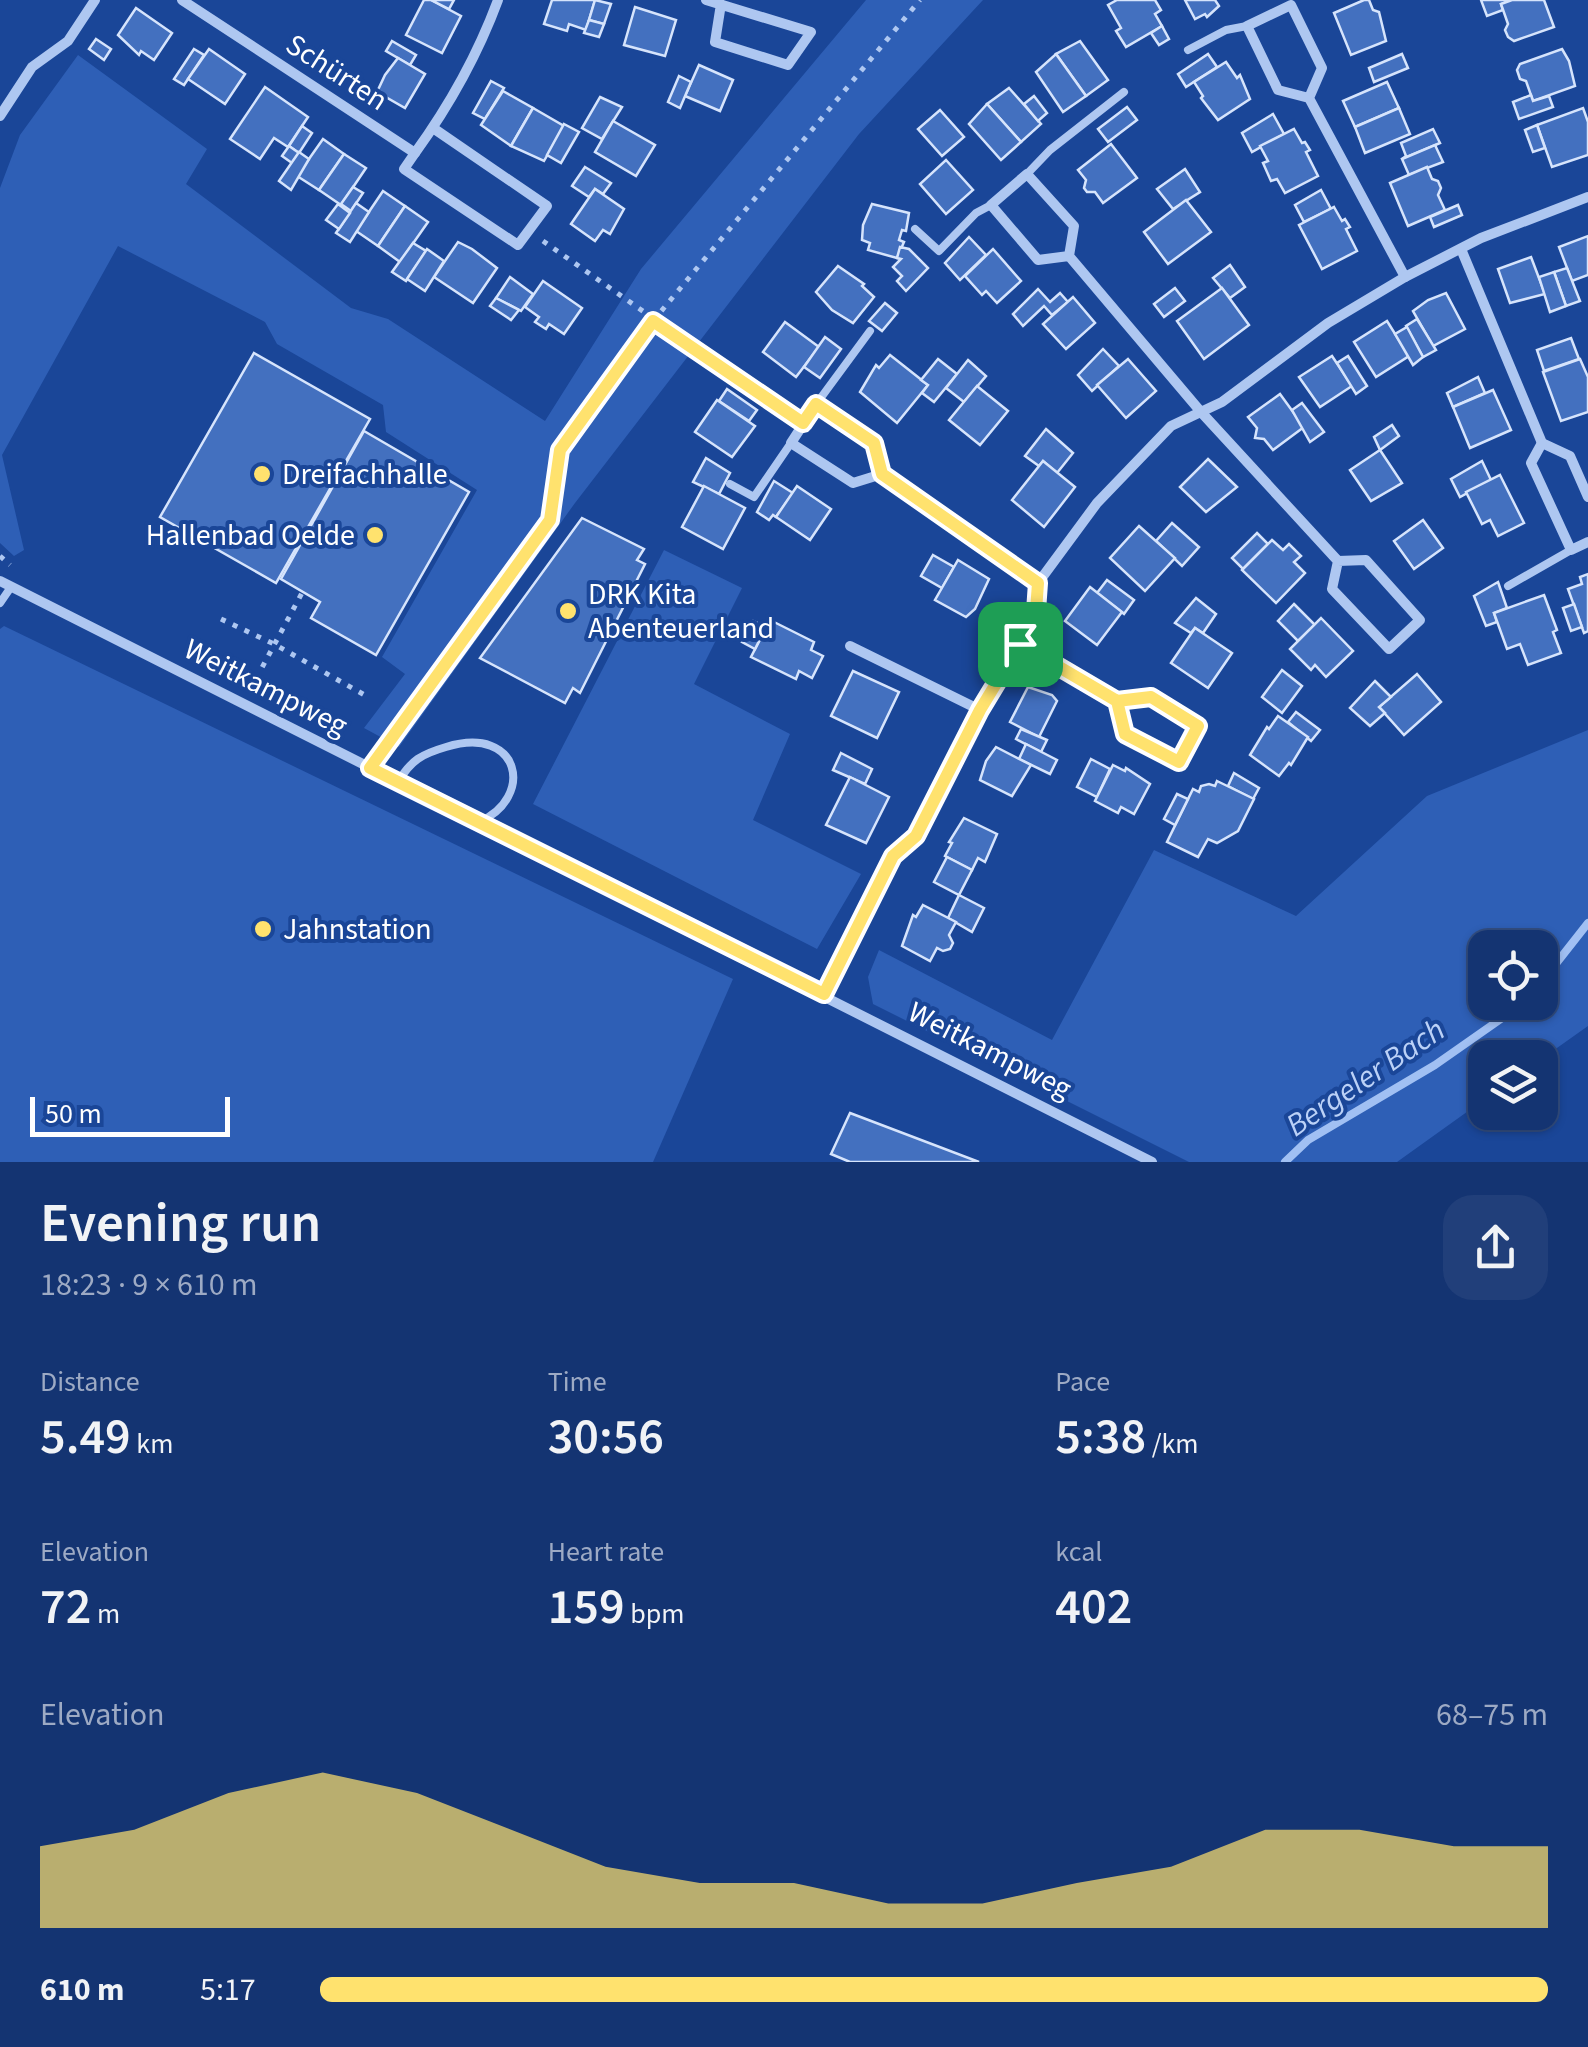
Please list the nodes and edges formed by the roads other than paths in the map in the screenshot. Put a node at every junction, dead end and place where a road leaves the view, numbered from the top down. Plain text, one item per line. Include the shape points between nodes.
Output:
1 (95, 0) edge
2 (182, 0) edge
3 (498, 0) edge
4 (706, 0) edge
5 (1293, 3) edge
6 (720, 4) junction
7 (1248, 26) junction
8 (1188, 50) dead end
9 (1124, 92) dead end
10 (1309, 98) junction
11 (0, 116) edge
12 (433, 128) junction
13 (415, 153) junction
14 (1027, 174) junction
15 (1588, 197) edge
16 (991, 205) junction
17 (914, 229) dead end
18 (1460, 249) junction
19 (1068, 256) junction
20 (1405, 277) junction
21 (870, 330) dead end
22 (816, 404) junction
23 (1202, 412) junction
24 (791, 443) junction
25 (1542, 443) junction
26 (882, 474) junction
27 (730, 484) dead end
28 (1588, 496) edge
29 (1588, 542) edge
30 (1571, 550) junction
31 (1338, 561) junction
32 (1038, 583) junction
33 (6, 584) edge
34 (1508, 586) dead end
35 (0, 603) edge
36 (1020, 644) junction
37 (850, 646) dead end
38 (1117, 701) junction
39 (980, 710) junction
40 (398, 782) junction
41 (480, 822) junction
42 (824, 994) junction
43 (1152, 1162) edge

1 - 11 street via 68,41 32,67
2 - 13 street, Schürten
3 - 12 street
4 - 6 street
5 - 7 street
5 - 10 street via 1322,68
6 - 6 street via 739,10 811,32 788,65 715,42
7 - 8 lane
7 - 10 street via 1278,90
9 - 14 lane
10 - 20 street
12 - 13 street
12 - 13 street via 547,206 518,245 404,169
14 - 16 street
14 - 19 street via 1074,226
15 - 18 street
16 - 17 lane via 939,251
16 - 19 street via 1038,260
18 - 20 street
18 - 25 street
19 - 23 street
20 - 23 street
21 - 22 lane
22 - 24 street
22 - 26 street via 874,443
23 - 31 street
23 - 32 street via 1171,426 1134,464
24 - 26 street via 852,483
24 - 27 lane via 754,497
25 - 28 street via 1570,456
25 - 30 street via 1531,463
26 - 32 street
29 - 30 street
30 - 34 lane
31 - 31 street via 1332,589 1389,649 1420,620 1366,560
32 - 36 street via 1036,611
33 - 35 lane
33 - 40 street, Weitkampweg
36 - 38 street
36 - 39 street
37 - 39 street
38 - 38 street via 1125,734 1179,762 1198,726 1151,697
39 - 42 street via 916,836 893,856
40 - 41 street, Weitkampweg
40 - 41 lane via 426,753 486,742 509,760 511,788 494,816
41 - 42 street, Weitkampweg
42 - 43 street, Weitkampweg

